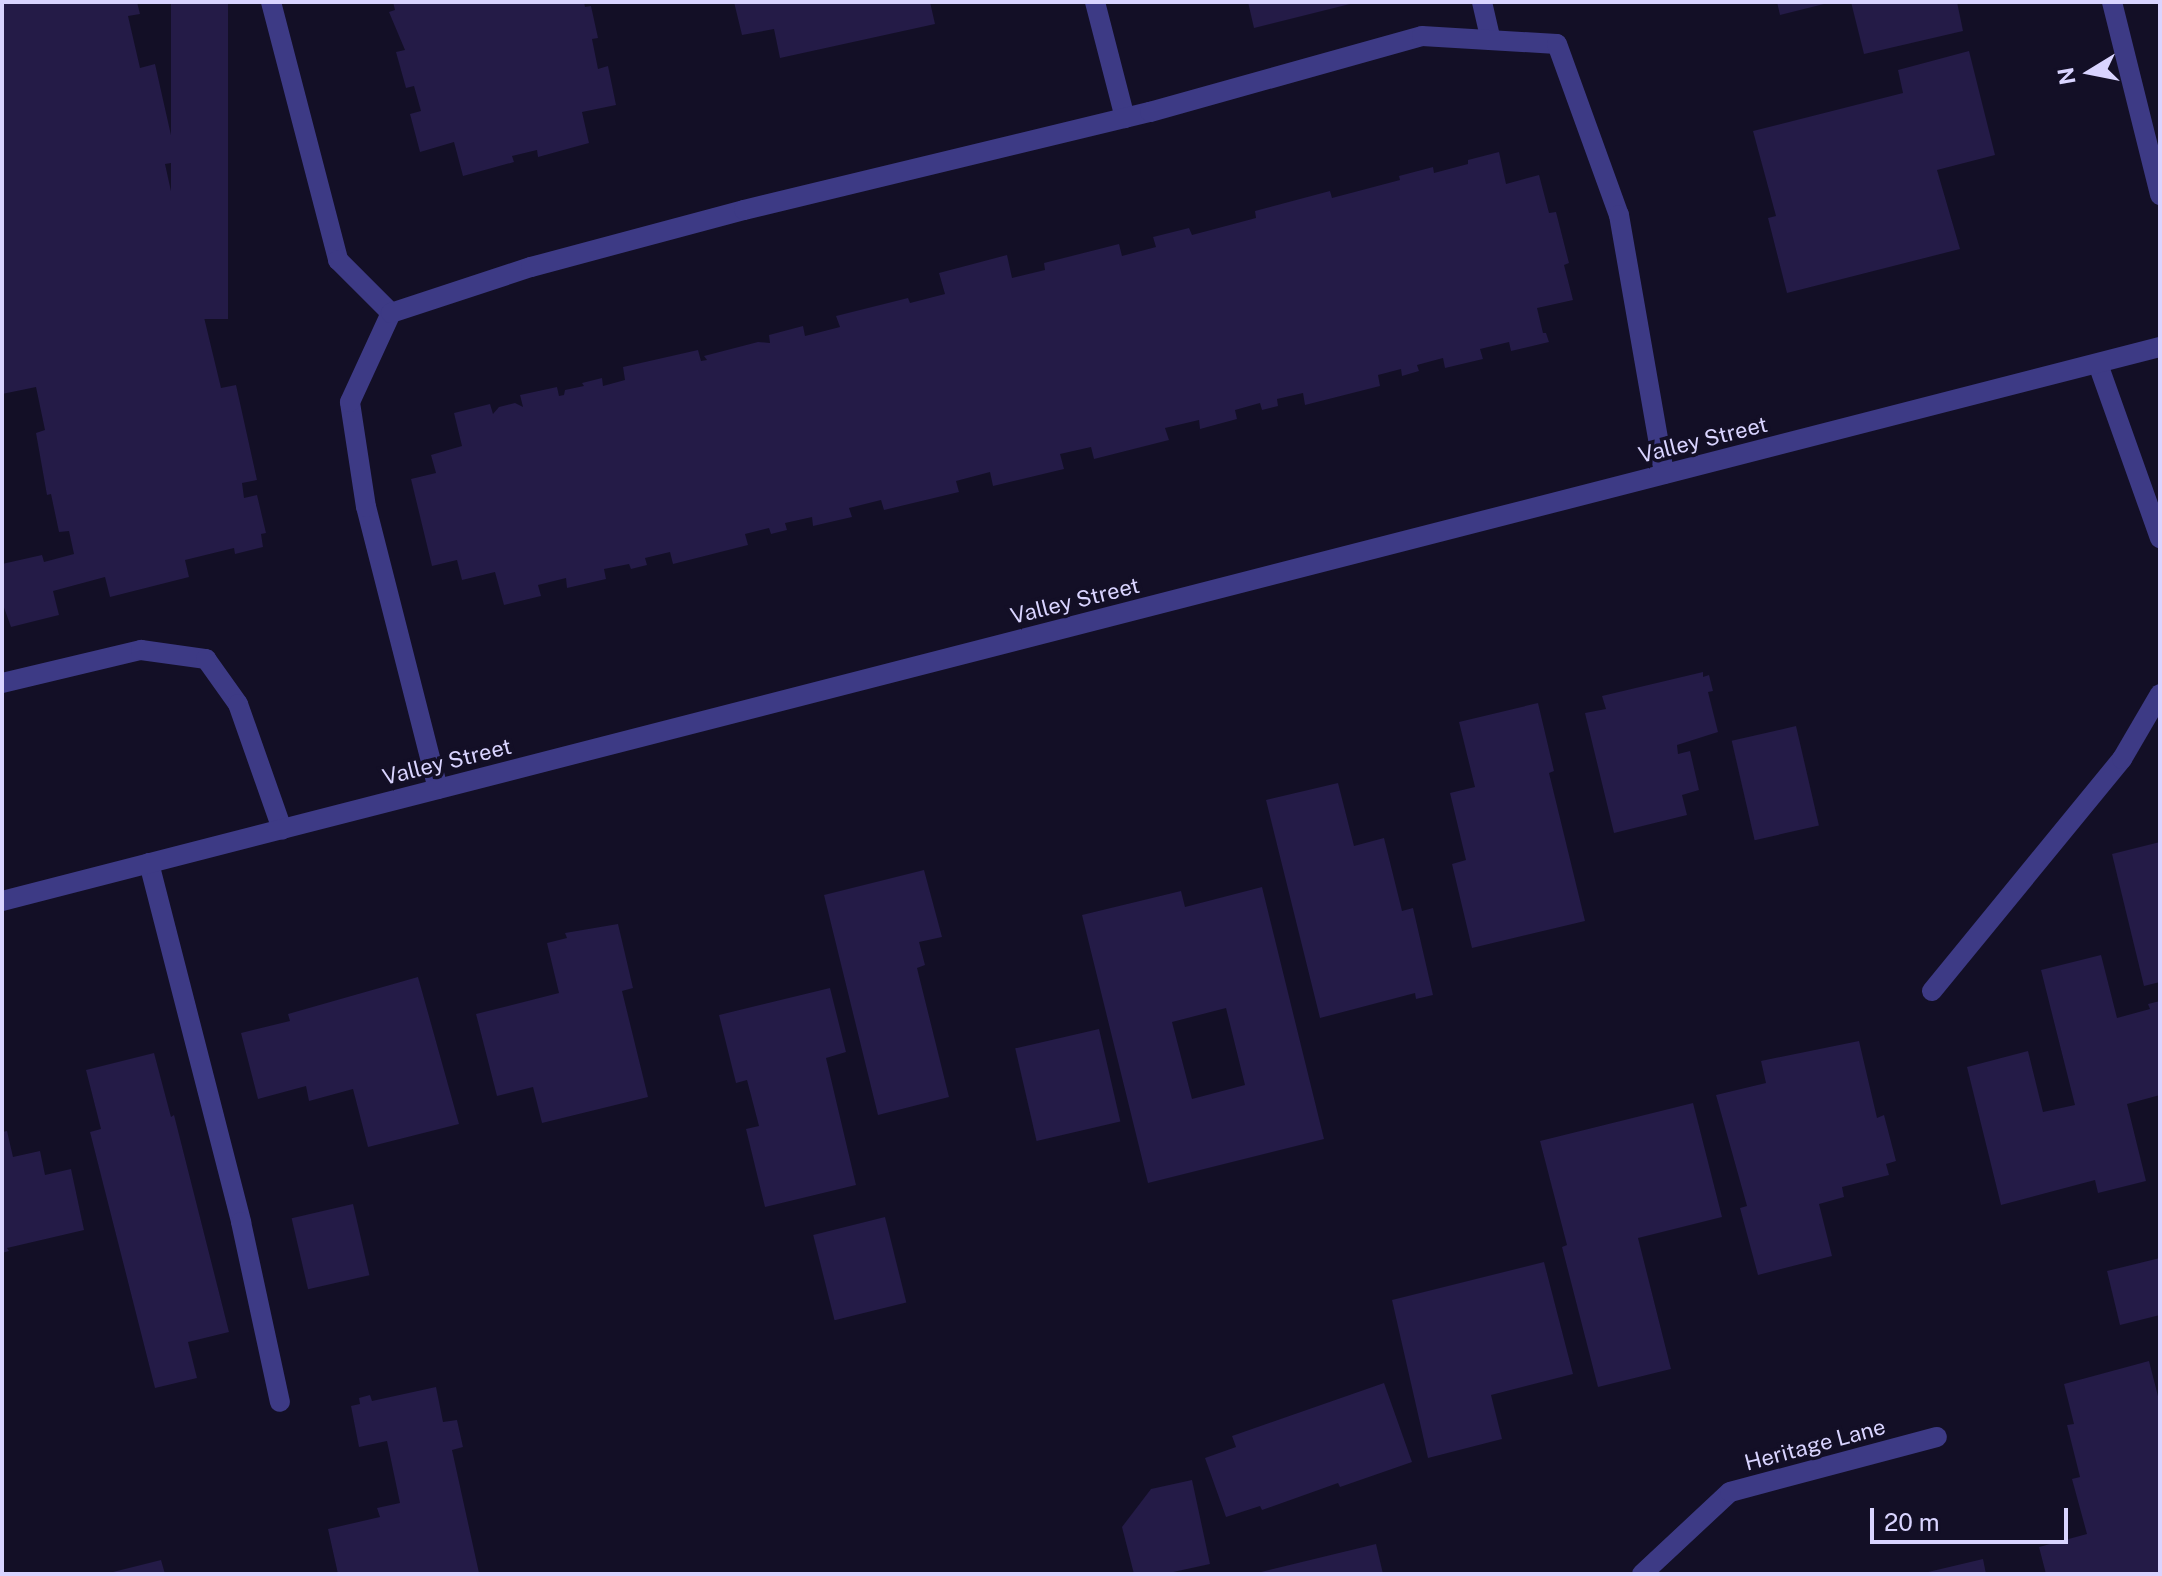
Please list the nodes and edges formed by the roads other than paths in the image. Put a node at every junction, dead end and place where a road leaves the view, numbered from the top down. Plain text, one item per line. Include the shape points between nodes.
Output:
1 (271, 2) edge
2 (1095, 2) edge
3 (1482, 2) edge
4 (2112, 2) edge
5 (1491, 40) junction
6 (1125, 118) junction
7 (2160, 195) edge
8 (391, 313) junction
9 (2160, 347) edge
10 (2098, 364) junction
11 (1664, 474) junction
12 (2160, 538) edge
13 (2, 683) edge
14 (2160, 694) edge
15 (438, 789) junction
16 (282, 829) junction
17 (149, 863) junction
18 (2, 901) edge
19 (1932, 991) dead end
20 (280, 1402) dead end
21 (1937, 1437) dead end
22 (1642, 1574) edge

1 - 8 street via 338,260
2 - 6 street
3 - 5 street
4 - 7 street
5 - 6 street via 1422,36
5 - 11 street via 1557,44 1619,215
6 - 8 street via 744,210 531,267
8 - 15 street via 350,402 366,507
9 - 10 street, Valley Street
10 - 11 street, Valley Street
10 - 12 street
11 - 15 street, Valley Street
13 - 16 street via 141,650 206,659 238,704
14 - 19 street via 2122,759
15 - 16 street, Valley Street
16 - 17 street, Valley Street
17 - 18 street, Valley Street
17 - 20 street via 241,1222
21 - 22 street, Heritage Lane via 1730,1492

